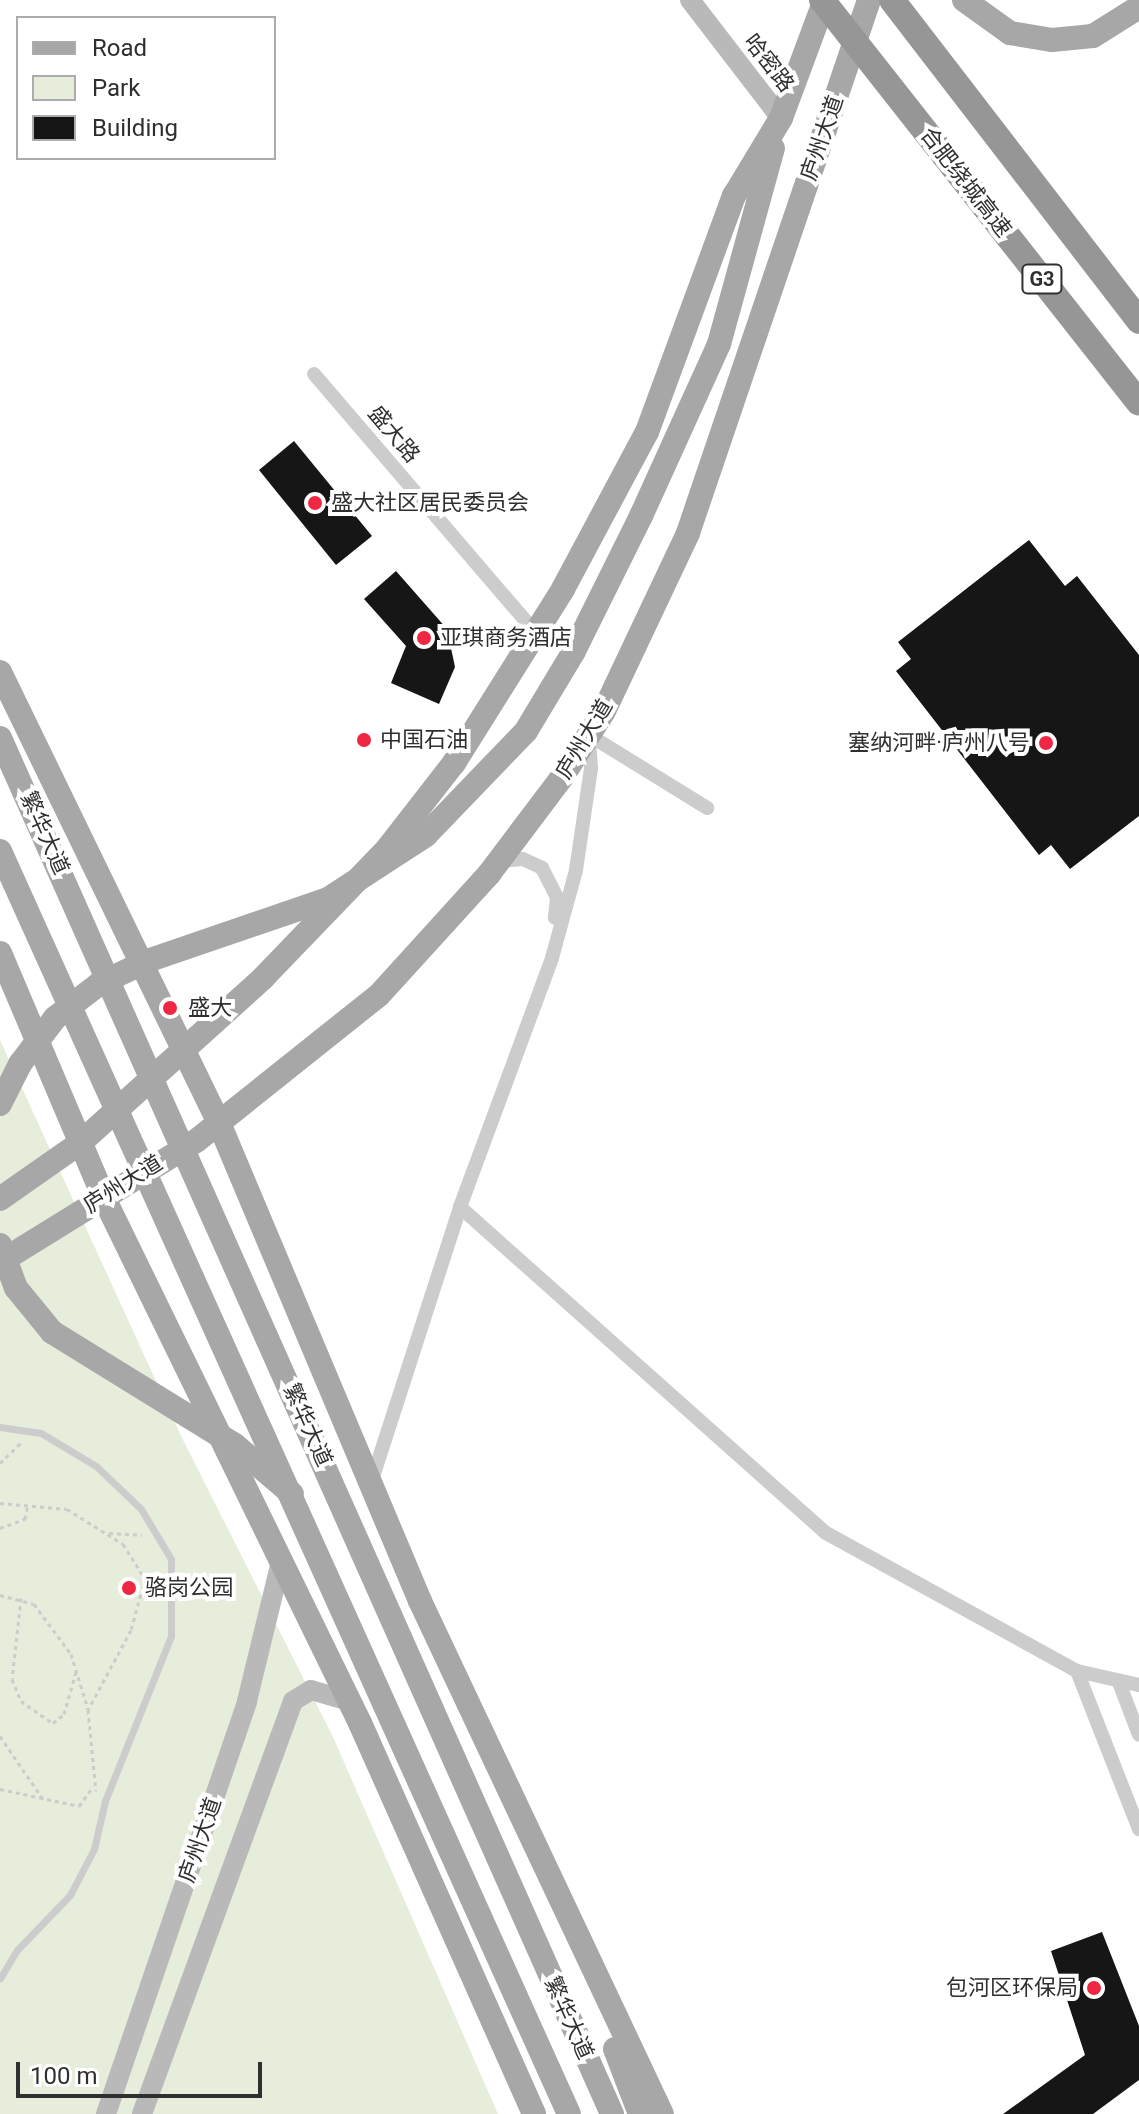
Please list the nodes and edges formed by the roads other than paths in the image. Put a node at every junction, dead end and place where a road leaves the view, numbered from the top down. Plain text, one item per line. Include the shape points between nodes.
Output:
1 (690, 0) edge
2 (823, 0) edge
3 (869, 0) edge
4 (892, 0) edge
5 (964, 0) edge
6 (1139, 7) edge
7 (958, 88) junction
8 (781, 118) junction
9 (1139, 297) edge
10 (1139, 321) edge
11 (314, 374) dead end
12 (1139, 403) edge
13 (535, 632) junction
14 (0, 672) edge
15 (589, 735) junction
16 (0, 738) edge
17 (707, 808) dead end
18 (0, 851) edge
19 (500, 861) junction
20 (0, 953) edge
21 (552, 958) junction
22 (184, 1052) junction
23 (154, 1079) junction
24 (0, 1104) edge
25 (116, 1112) junction
26 (219, 1123) junction
27 (80, 1143) junction
28 (185, 1148) junction
29 (142, 1171) junction
30 (103, 1196) junction
31 (0, 1199) edge
32 (460, 1207) junction
33 (0, 1245) edge
34 (0, 1262) edge
35 (0, 1427) edge
36 (371, 1483) junction
37 (292, 1494) junction
38 (281, 1561) junction
39 (1077, 1671) junction
40 (1120, 1685) junction
41 (1139, 1685) edge
42 (349, 1701) junction
43 (1139, 1735) edge
44 (1139, 1829) edge
45 (555, 1898) junction
46 (0, 1978) edge
47 (536, 2043) junction
48 (106, 2114) edge
49 (142, 2114) edge
50 (534, 2114) edge
51 (548, 2114) edge
52 (569, 2114) edge
53 (612, 2114) edge
54 (640, 2114) edge
55 (662, 2114) edge

1 - 8 street, 哈密路
2 - 8 main road, 庐州大道
2 - 12 highway, 合肥绕城高速 / G3, bridge
3 - 15 main road, 庐州大道 via 688,533
4 - 7 highway, G3
5 - 6 main road via 1010,33 1052,40 1093,36
7 - 9 highway
7 - 10 highway, G3
8 - 13 main road, 庐州大道 via 734,196 647,432
8 - 24 main road, bridge via 719,344 574,651 526,731 437,824 386,865 328,899 147,961 99,984 55,1018 20,1064
11 - 13 street, 盛大路
13 - 22 main road, 庐州大道 via 454,763 387,849
14 - 22 main road
15 - 17 street
15 - 19 main road, 庐州大道
15 - 21 street via 591,768 580,843
16 - 23 main road, 繁华大道
18 - 25 main road, 繁华大道
19 - 21 street via 523,859 542,868 553,884
19 - 26 main road, 庐州大道 via 379,995
20 - 27 main road
21 - 32 street
22 - 23 main road, 庐州大道
22 - 26 main road
23 - 25 main road, 庐州大道
23 - 28 main road, 繁华大道
25 - 27 main road, 庐州大道
25 - 29 main road, 繁华大道
26 - 28 main road, 庐州大道
26 - 36 main road
27 - 30 main road
27 - 31 main road, 庐州大道
28 - 29 main road, 庐州大道
28 - 53 main road, 繁华大道
29 - 30 main road, 庐州大道
29 - 37 main road, 繁华大道
30 - 34 main road, 庐州大道
30 - 38 main road
32 - 36 street
32 - 39 street via 826,1533
33 - 37 main road, bridge via 16,1288 52,1332 114,1376 235,1445
35 - 46 lane via 33,1432 96,1466 159,1536 171,1559 171,1636 105,1801 94,1849 70,1895 17,1950
36 - 45 main road
37 - 47 main road, 繁华大道
38 - 42 main road
38 - 48 street, 庐州大道 via 247,1701
39 - 40 street
39 - 44 street
40 - 41 street
40 - 43 street
42 - 49 street, 庐州大道 via 311,1690 293,1701
42 - 50 main road
45 - 54 main road
45 - 55 main road
47 - 51 main road
47 - 52 main road, 繁华大道

